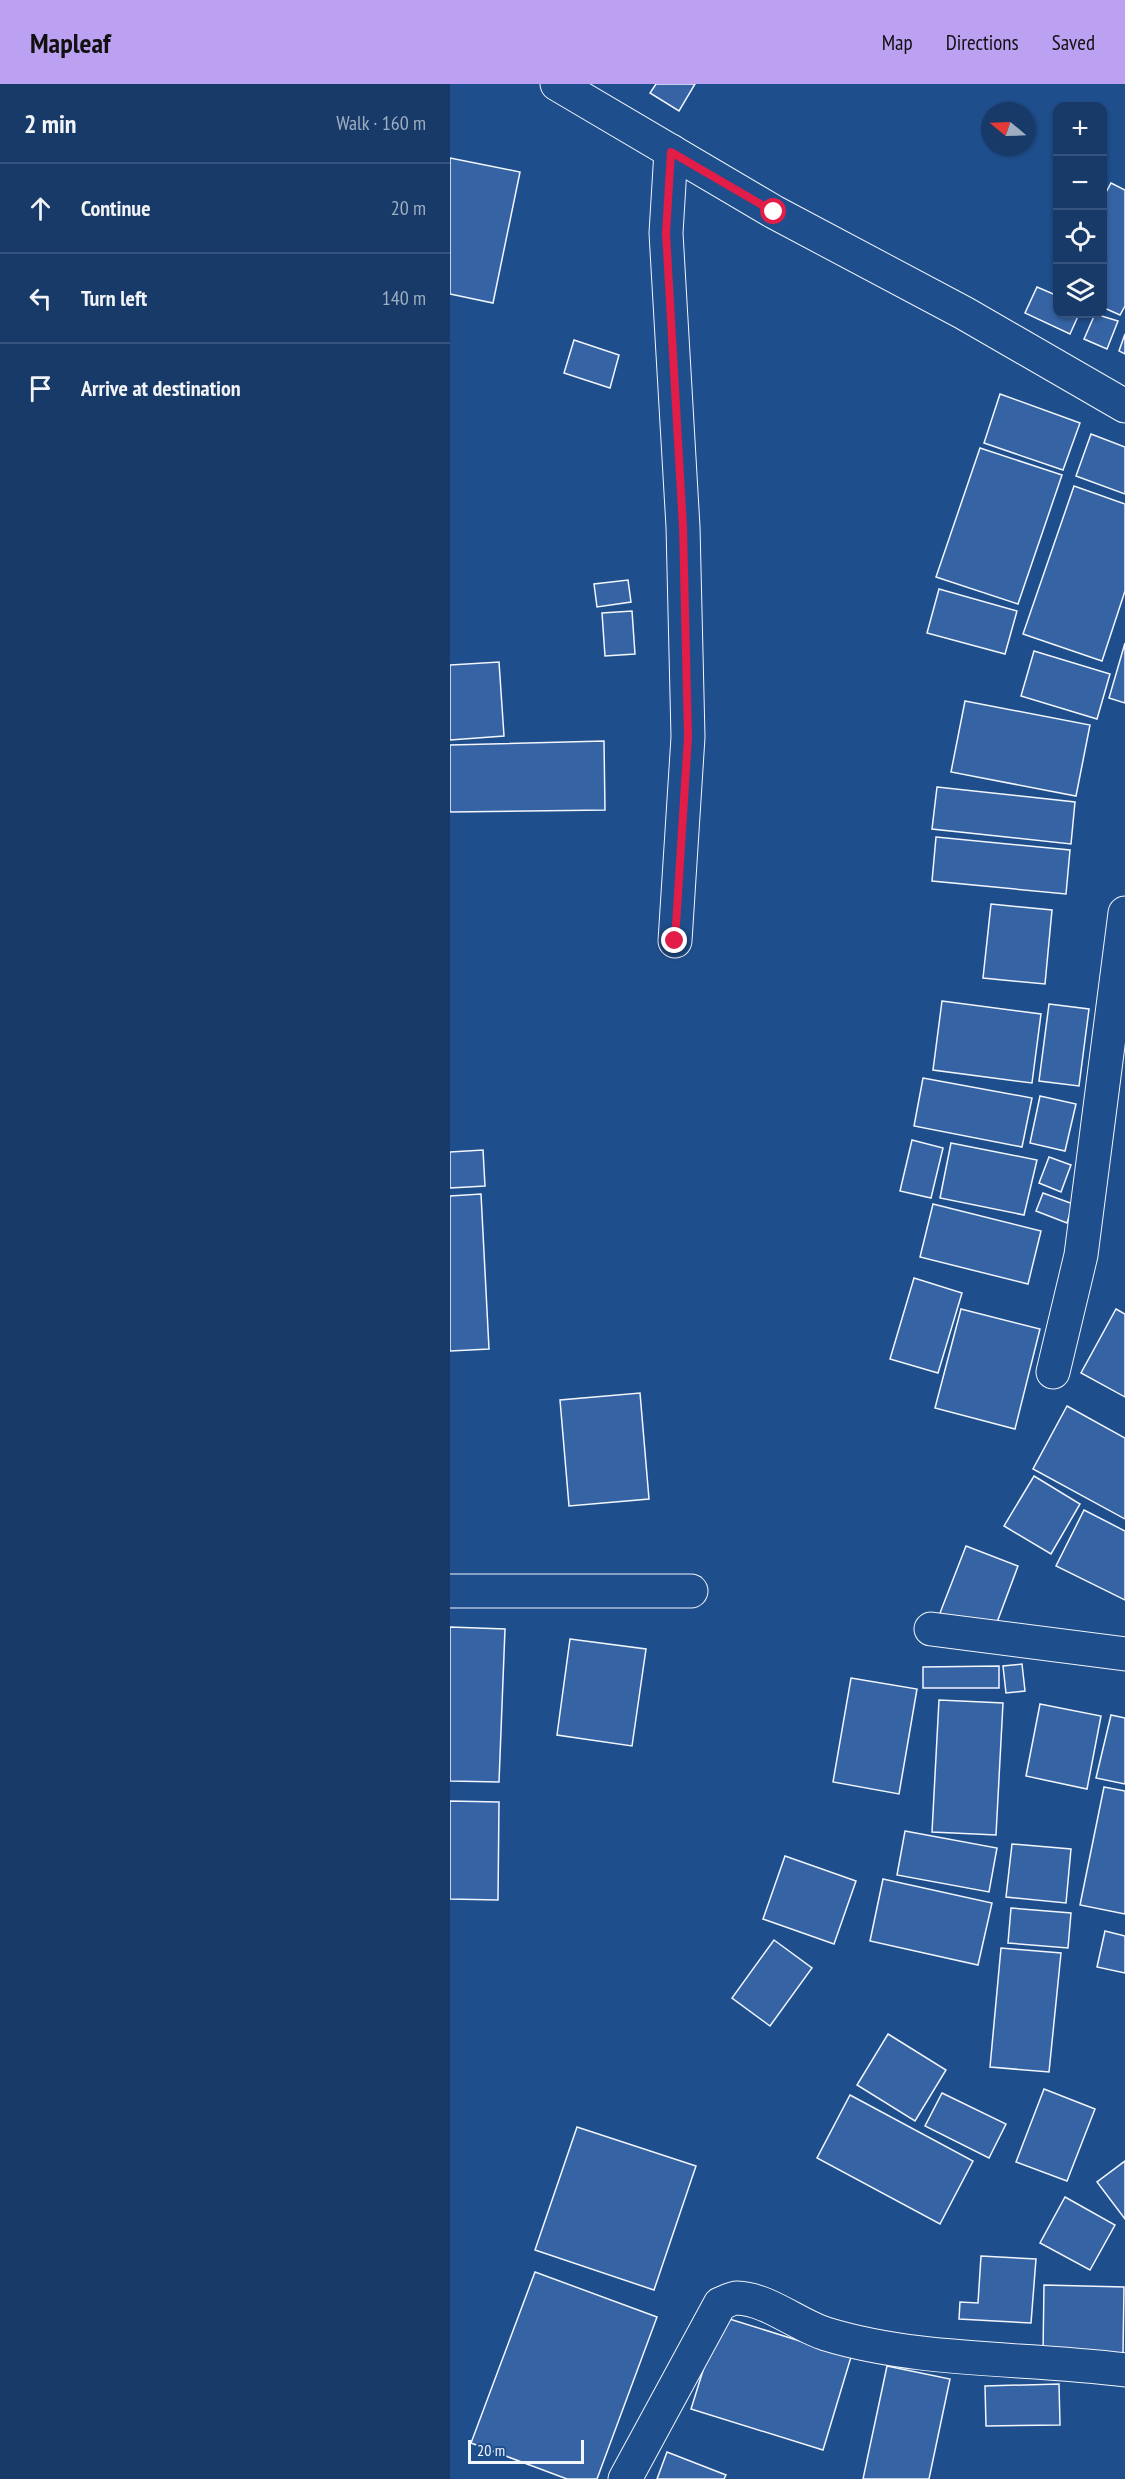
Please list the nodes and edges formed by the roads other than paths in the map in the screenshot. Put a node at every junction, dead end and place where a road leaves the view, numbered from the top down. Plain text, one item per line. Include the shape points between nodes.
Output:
1 (557, 84) edge
2 (671, 152) junction
3 (1125, 406) edge
4 (1125, 913) edge
5 (675, 941) dead end
6 (1053, 1372) dead end
7 (450, 1591) edge
8 (691, 1591) dead end
9 (931, 1629) dead end
10 (1125, 1654) edge
11 (1125, 2370) edge
12 (624, 2479) edge

1 - 2 street
2 - 3 street
2 - 5 street via 666,233 683,527 688,737
4 - 6 street via 1081,1255
7 - 8 street
9 - 10 street
11 - 12 street via 1065,2362 916,2354 825,2334 754,2302 736,2298 720,2304

